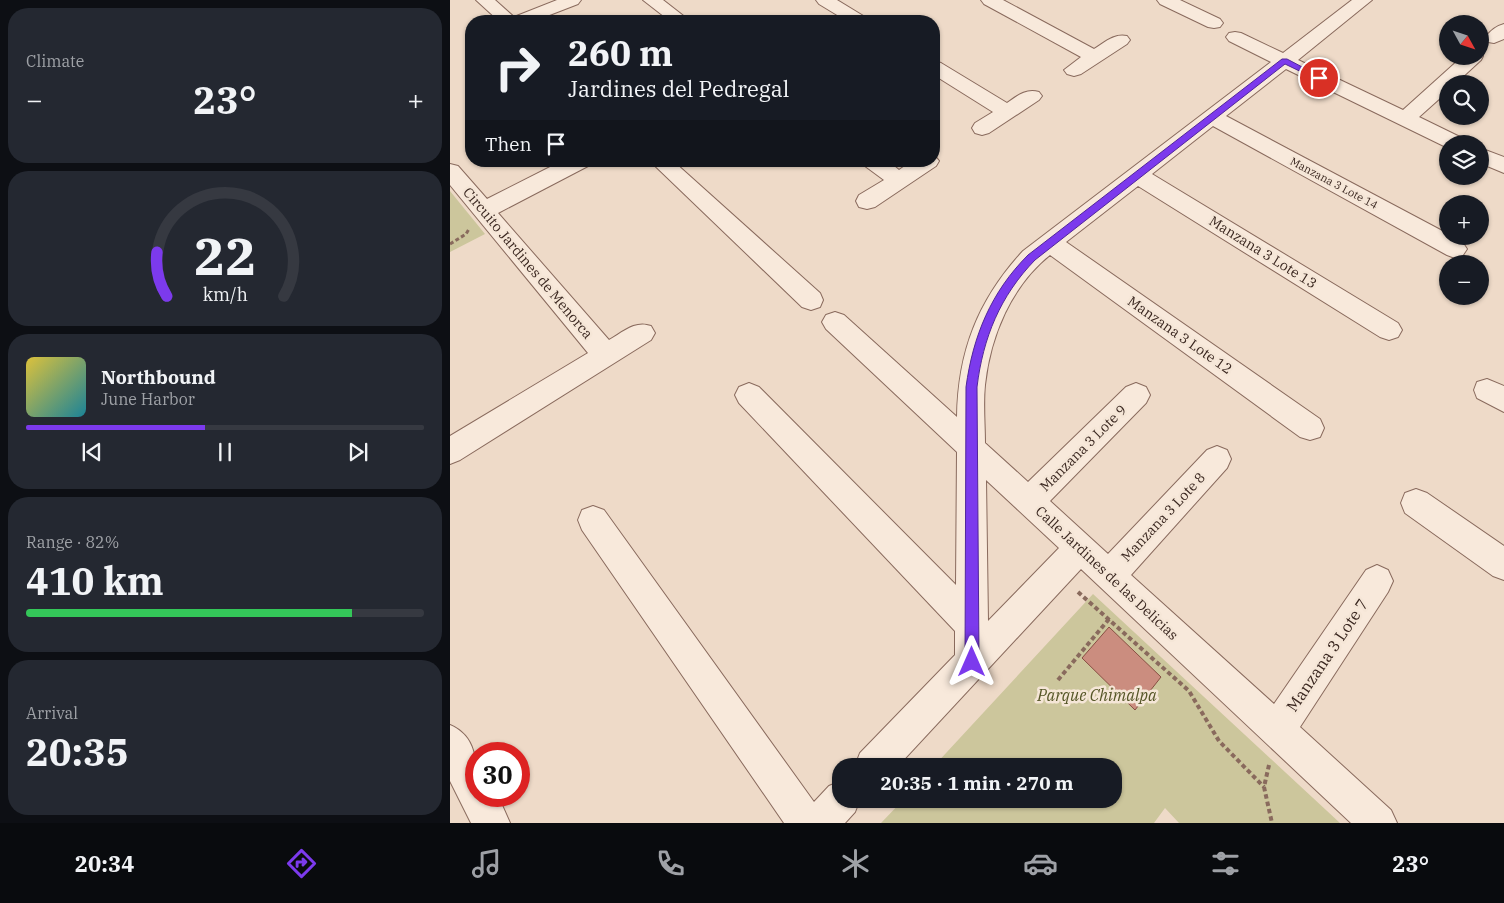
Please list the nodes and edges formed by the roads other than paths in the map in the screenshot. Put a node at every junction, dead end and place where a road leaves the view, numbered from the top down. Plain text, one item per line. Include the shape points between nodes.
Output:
1 (485, 0) edge
2 (572, 0) edge
3 (652, 0) edge
4 (825, 0) edge
5 (990, 0) edge
6 (1166, 0) edge
7 (1363, 0) edge
8 (501, 15) edge
9 (534, 15) edge
10 (673, 15) edge
11 (850, 15) edge
12 (1214, 24) dead end
13 (1235, 37) dead end
14 (1120, 40) dead end
15 (1094, 57) junction
16 (1284, 61) junction
17 (1464, 65) edge
18 (1074, 70) dead end
19 (940, 71) edge
20 (1032, 96) dead end
21 (1006, 112) junction
22 (1212, 117) junction
23 (1405, 119) junction
24 (982, 128) dead end
25 (1439, 135) edge
26 (1489, 159) edge
27 (1504, 166) edge
28 (569, 167) edge
29 (667, 167) edge
30 (881, 167) edge
31 (919, 167) edge
32 (450, 170) edge
33 (1137, 175) junction
34 (899, 180) junction
35 (867, 200) dead end
36 (477, 218) junction
37 (1050, 243) junction
38 (1455, 249) dead end
39 (811, 300) dead end
40 (835, 322) dead end
41 (1389, 330) dead end
42 (642, 333) dead end
43 (606, 355) junction
44 (749, 395) dead end
45 (1136, 395) dead end
46 (1310, 428) dead end
47 (972, 448) junction
48 (450, 451) edge
49 (1217, 459) dead end
50 (1029, 501) junction
51 (1416, 503) dead end
52 (593, 520) dead end
53 (1080, 548) junction
54 (1504, 565) edge
55 (1377, 581) dead end
56 (1117, 583) junction
57 (972, 625) junction
58 (972, 662) junction
59 (1277, 730) junction
60 (450, 742) edge
61 (881, 758) edge
62 (465, 771) edge
63 (483, 807) edge
64 (833, 808) edge
65 (491, 823) edge
66 (806, 823) edge
67 (819, 823) edge
68 (1378, 823) edge

1 - 8 street
2 - 9 street
3 - 10 street
4 - 11 street
5 - 15 street
6 - 12 street
7 - 16 street
13 - 16 street
14 - 15 street
15 - 18 street
16 - 22 street
16 - 23 street
17 - 23 street
19 - 21 street
20 - 21 street
21 - 24 street
22 - 33 street
22 - 38 street, Manzana 3 Lote 14
23 - 25 street
26 - 27 street
28 - 36 street
29 - 39 street
30 - 34 street
31 - 34 street
32 - 36 street, Circuito Jardines de Menorca
33 - 37 street
33 - 41 street, Manzana 3 Lote 13
34 - 35 street
36 - 43 street, Circuito Jardines de Menorca
37 - 46 street, Manzana 3 Lote 12
37 - 47 street via 1017,272 991,314 982,337 972,387
40 - 47 street, Calle Jardines de las Delicias
42 - 43 street
43 - 48 street
44 - 57 street
45 - 50 street, Manzana 3 Lote 9
47 - 50 street, Calle Jardines de las Delicias
47 - 57 street
49 - 56 street, Manzana 3 Lote 8
50 - 53 street, Calle Jardines de las Delicias
51 - 54 street
52 - 66 street
53 - 56 street, Calle Jardines de las Delicias
53 - 58 street
55 - 59 street, Manzana 3 Lote 7
56 - 59 street, Calle Jardines de las Delicias
57 - 58 street
58 - 61 street
59 - 68 street, Calle Jardines de las Delicias
60 - 62 street
63 - 65 street
64 - 67 street

